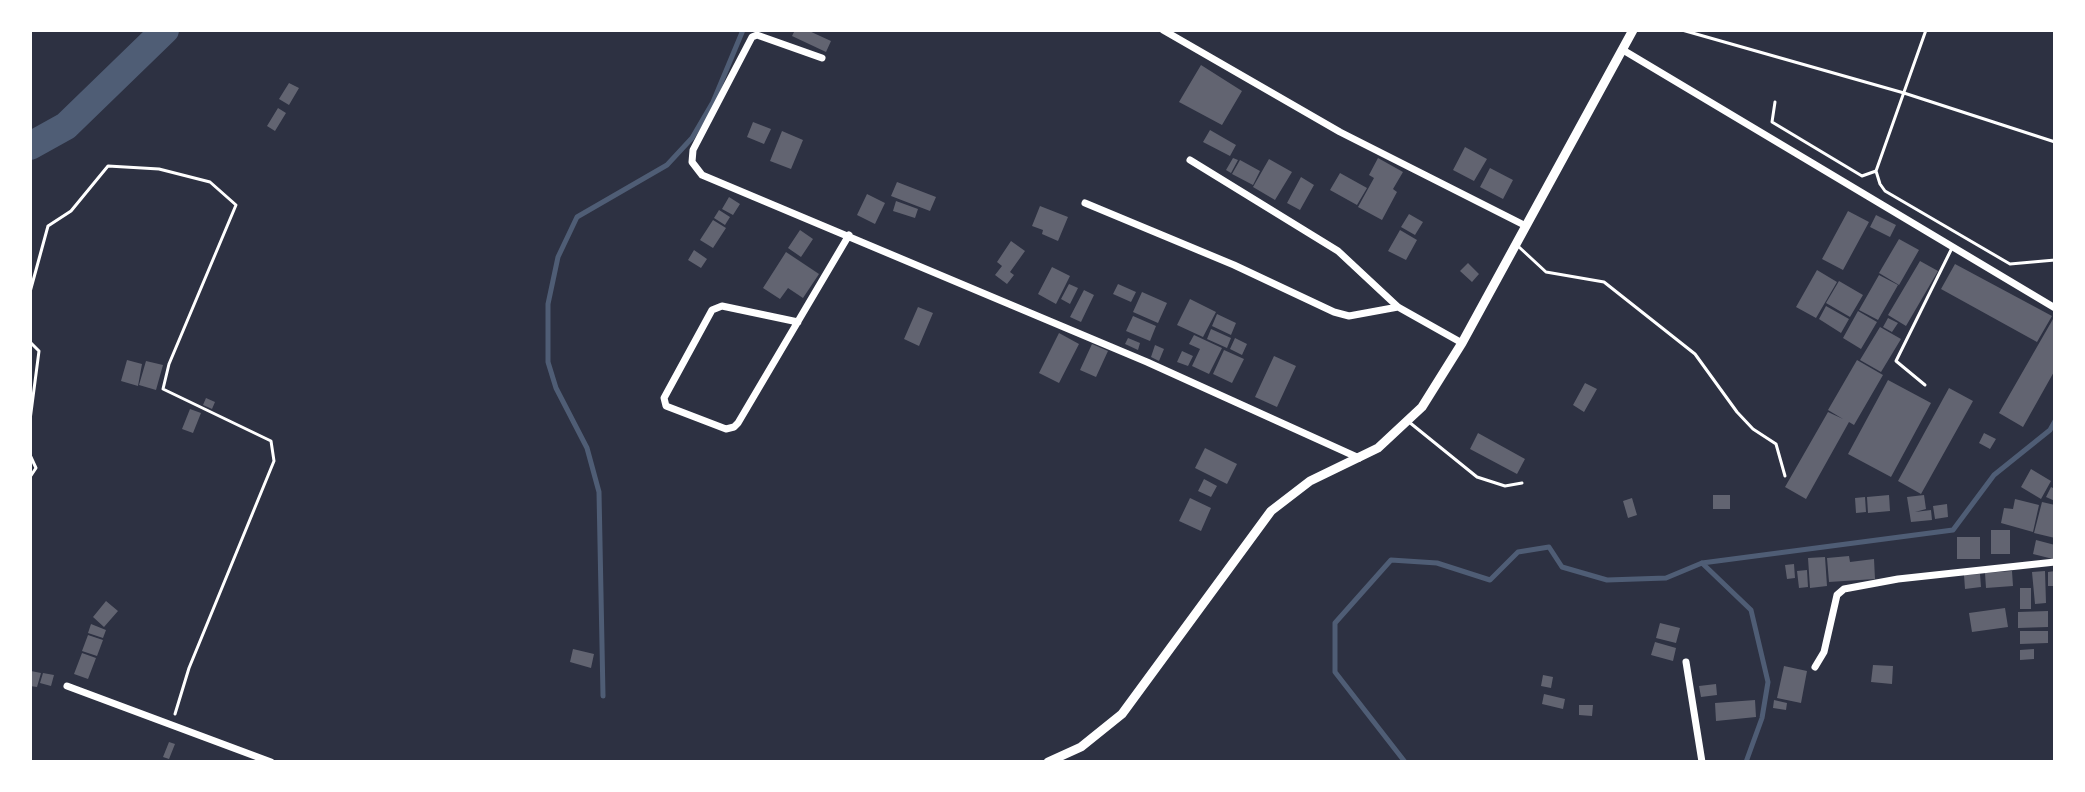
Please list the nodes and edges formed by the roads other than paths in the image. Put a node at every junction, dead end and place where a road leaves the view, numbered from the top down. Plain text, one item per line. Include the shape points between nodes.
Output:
1 (1163, 30) edge
2 (1633, 30) edge
3 (1682, 30) edge
4 (1926, 30) edge
5 (1623, 50) junction
6 (822, 58) dead end
7 (1904, 93) junction
8 (1775, 102) dead end
9 (2055, 142) edge
10 (1190, 160) dead end
11 (1876, 171) junction
12 (1085, 203) dead end
13 (1526, 226) junction
14 (849, 235) junction
15 (1516, 244) junction
16 (1952, 248) junction
17 (2055, 260) edge
18 (1398, 307) junction
19 (2055, 308) edge
20 (798, 322) junction
21 (1462, 343) junction
22 (1925, 385) dead end
23 (1409, 422) junction
24 (1361, 458) junction
25 (1785, 476) dead end
26 (1522, 483) dead end
27 (2055, 562) edge
28 (1686, 662) dead end
29 (1815, 667) dead end
30 (67, 686) dead end
31 (271, 762) edge
32 (1048, 762) edge
33 (1702, 762) edge

1 - 13 street via 1340,132
2 - 5 street
3 - 7 lane
4 - 7 lane
5 - 13 street
5 - 16 street
6 - 14 street via 752,37 693,150 692,162 702,175
7 - 9 lane
7 - 11 lane
8 - 11 lane via 1772,122 1862,176
10 - 18 street via 1338,251
11 - 17 lane via 1885,191 2010,264
12 - 18 street via 1334,312 1357,315
13 - 15 street
14 - 20 street
14 - 24 street
15 - 21 street
15 - 25 lane via 1546,272 1604,282 1695,354 1737,412 1776,444
16 - 19 street
16 - 22 lane via 1896,361
18 - 21 street
20 - 20 street via 734,427 726,429 666,406 664,398 712,310 722,306
21 - 23 street
23 - 24 street
23 - 26 lane via 1477,477 1505,486
24 - 32 street via 1310,481 1271,511 1122,714 1081,747
27 - 29 street via 1844,589 1837,595 1824,652
28 - 33 street
30 - 31 street

